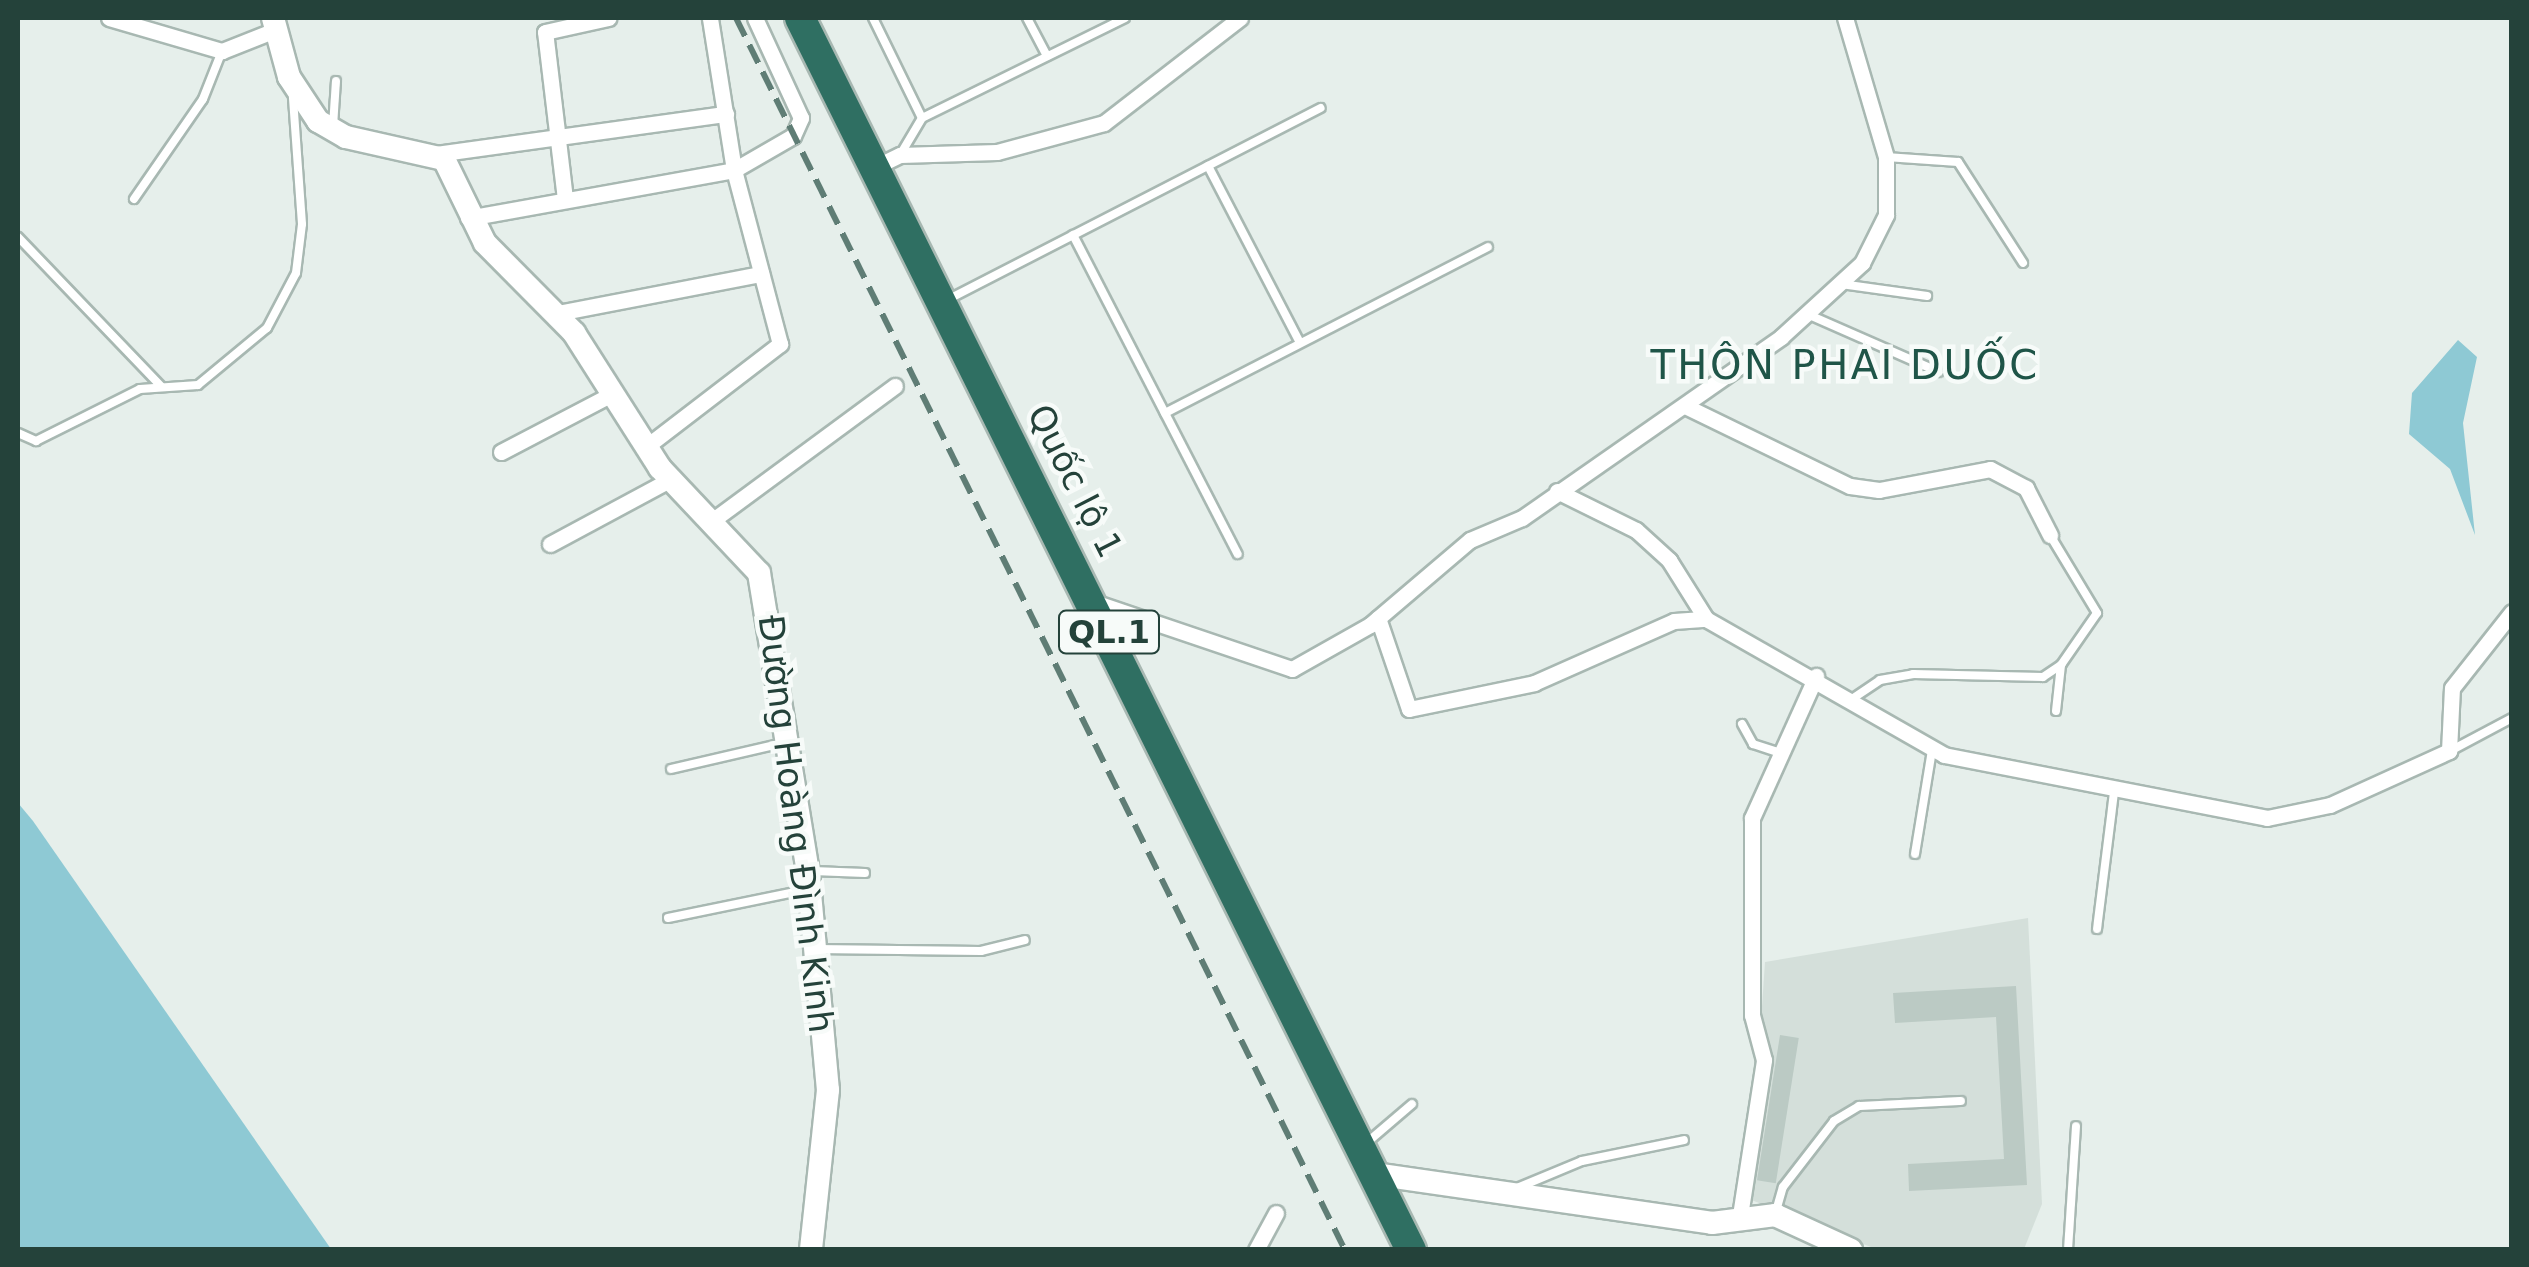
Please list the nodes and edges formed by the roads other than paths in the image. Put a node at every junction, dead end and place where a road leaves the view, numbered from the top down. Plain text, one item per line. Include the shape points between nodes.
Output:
1 (109, 18) edge
2 (608, 18) edge
3 (710, 18) edge
4 (755, 18) edge
5 (800, 18) edge
6 (872, 18) edge
7 (1027, 18) edge
8 (1125, 18) edge
9 (1240, 18) edge
10 (1844, 18) edge
11 (274, 24) edge
12 (222, 50) junction
13 (1048, 56) junction
14 (289, 76) junction
15 (336, 81) dead end
16 (1320, 108) dead end
17 (726, 114) junction
18 (922, 118) junction
19 (332, 130) junction
20 (560, 142) junction
21 (436, 154) junction
22 (1886, 157) junction
23 (887, 161) junction
24 (1208, 166) junction
25 (734, 170) junction
26 (134, 199) dead end
27 (565, 199) junction
28 (468, 218) junction
29 (1072, 235) junction
30 (18, 236) edge
31 (1488, 247) dead end
32 (2024, 264) dead end
33 (761, 274) junction
34 (1841, 284) junction
35 (1927, 296) dead end
36 (943, 302) junction
37 (558, 313) junction
38 (1807, 314) junction
39 (1300, 343) junction
40 (1939, 372) dead end
41 (161, 386) junction
42 (895, 386) dead end
43 (614, 392) junction
44 (1685, 406) junction
45 (1165, 413) junction
46 (18, 433) edge
47 (647, 446) junction
48 (502, 452) dead end
49 (671, 479) junction
50 (1557, 491) junction
51 (713, 520) junction
52 (2050, 535) joint
53 (550, 544) dead end
54 (1238, 554) dead end
55 (1094, 602) junction
56 (2510, 613) edge
57 (1378, 618) junction
58 (1706, 618) junction
59 (2061, 665) junction
60 (1816, 676) junction
61 (1850, 701) junction
62 (2056, 711) dead end
63 (2512, 718) edge
64 (1742, 724) dead end
65 (790, 742) junction
66 (1776, 750) junction
67 (1932, 750) junction
68 (2449, 751) junction
69 (670, 770) dead end
70 (2114, 793) junction
71 (1914, 854) dead end
72 (866, 873) dead end
73 (809, 880) junction
74 (668, 918) dead end
75 (2097, 928) dead end
76 (1025, 940) dead end
77 (816, 949) junction
78 (1961, 1100) dead end
79 (1412, 1104) dead end
80 (2076, 1126) dead end
81 (1684, 1140) dead end
82 (1367, 1161) junction
83 (1512, 1191) junction
84 (1276, 1213) dead end
85 (1775, 1215) junction
86 (1739, 1222) junction
87 (811, 1250) edge
88 (1256, 1250) edge
89 (1410, 1250) edge
90 (1850, 1250) edge
91 (2068, 1250) edge

1 - 12 street
2 - 20 street via 545,32
3 - 17 street
4 - 25 street via 802,127
5 - 23 highway, Quốc lộ 1 / QL.1
6 - 18 lane
7 - 13 lane
8 - 13 lane
9 - 23 street via 1104,122 997,152
10 - 22 street
11 - 12 street
11 - 14 street
12 - 26 lane via 203,99
13 - 18 lane
14 - 19 street
14 - 41 lane via 302,224 296,273 268,328 238,354 198,384
15 - 19 lane
16 - 24 lane
17 - 20 street
17 - 25 street
18 - 23 lane
19 - 21 street
20 - 21 street
20 - 27 street
21 - 28 street, Đường Hoàng Đình Kinh via 451,168
22 - 32 lane via 1958,162
22 - 34 street via 1880,233
23 - 36 highway, Quốc lộ 1 / QL.1
24 - 29 lane
24 - 39 lane
25 - 27 street
25 - 33 street
27 - 28 street
28 - 37 street, Đường Hoàng Đình Kinh
29 - 36 lane
29 - 45 lane
30 - 41 lane
31 - 39 lane
33 - 37 street
33 - 47 street via 780,344
34 - 35 lane
34 - 38 street
36 - 55 highway, Quốc lộ 1 / QL.1
37 - 43 street, Đường Hoàng Đình Kinh
38 - 40 lane
38 - 44 street
39 - 45 lane
41 - 46 lane via 36,441
42 - 51 street
43 - 47 street, Đường Hoàng Đình Kinh
43 - 48 street
44 - 50 street
44 - 52 street via 1850,486 1879,490 1990,469 2026,488
45 - 54 lane
47 - 49 street, Đường Hoàng Đình Kinh
49 - 51 street, Đường Hoàng Đình Kinh
49 - 53 street
50 - 57 street via 1470,540
50 - 58 street via 1636,530 1669,560
51 - 65 street, Đường Hoàng Đình Kinh via 766,592
52 - 59 lane via 2097,614
55 - 57 street via 1145,612 1274,668 1292,669
55 - 82 highway, Quốc lộ 1 / QL.1
56 - 68 street via 2452,688
57 - 58 street via 1409,709 1534,683 1674,621
58 - 60 street
59 - 61 lane via 2044,677 1913,674 1880,680
59 - 62 lane
60 - 61 street
60 - 66 street
61 - 67 street
63 - 68 lane
64 - 66 lane via 1754,744
65 - 69 lane
65 - 73 street, Đường Hoàng Đình Kinh
66 - 86 street via 1749,840 1752,1014 1764,1060
67 - 70 street
67 - 71 lane
68 - 70 street via 2330,805 2266,818
70 - 75 lane
72 - 73 lane
73 - 74 lane
73 - 77 street, Đường Hoàng Đình Kinh
76 - 77 lane via 958,952
77 - 87 street, Đường Hoàng Đình Kinh via 828,1090
78 - 85 lane via 1859,1106 1834,1121 1783,1187
79 - 82 lane
80 - 91 lane
81 - 83 lane via 1582,1160
82 - 83 street
82 - 89 highway, Quốc lộ 1 / QL.1
83 - 86 street
84 - 88 street
85 - 86 street
85 - 90 street

